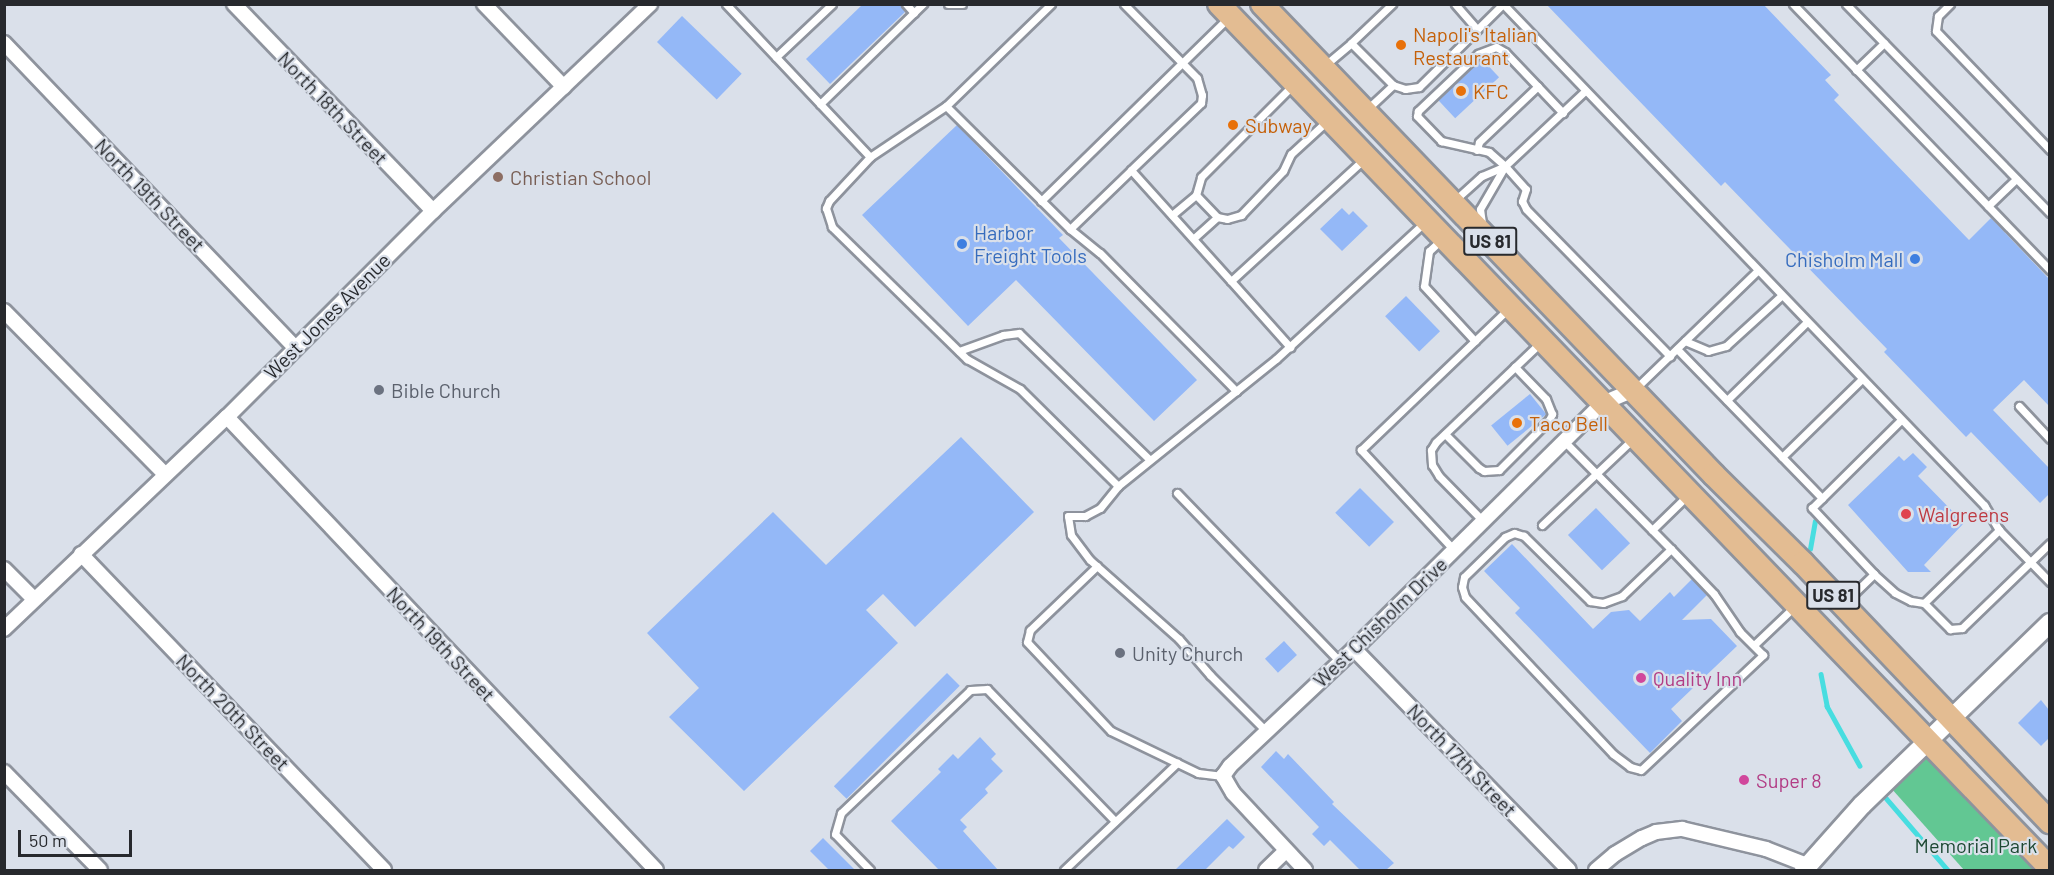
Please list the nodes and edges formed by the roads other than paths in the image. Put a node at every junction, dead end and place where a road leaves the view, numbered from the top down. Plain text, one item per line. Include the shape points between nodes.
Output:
1 (234, 4) edge
2 (484, 4) edge
3 (650, 4) edge
4 (726, 4) edge
5 (832, 4) edge
6 (906, 4) edge
7 (923, 4) edge
8 (948, 4) edge
9 (962, 4) edge
10 (1051, 4) edge
11 (1124, 4) edge
12 (1262, 4) edge
13 (1392, 4) edge
14 (1455, 4) edge
15 (1503, 4) edge
16 (1793, 4) edge
17 (1846, 4) edge
18 (1950, 4) edge
19 (1224, 10) edge
20 (914, 13) junction
21 (1477, 29) junction
22 (4, 43) edge
23 (1351, 43) junction
24 (1884, 43) junction
25 (776, 57) junction
26 (1183, 62) junction
27 (1322, 67) junction
28 (1857, 70) junction
29 (1295, 83) junction
30 (1393, 85) junction
31 (1538, 86) junction
32 (564, 87) junction
33 (1419, 87) junction
34 (1585, 91) junction
35 (1437, 93) junction
36 (820, 104) junction
37 (946, 106) junction
38 (1365, 111) junction
39 (1563, 113) junction
40 (1329, 119) junction
41 (1477, 150) junction
42 (2049, 150) edge
43 (870, 157) junction
44 (1366, 157) junction
45 (1505, 166) junction
46 (1131, 170) junction
47 (2016, 179) junction
48 (1196, 195) junction
49 (1041, 201) junction
50 (1453, 202) junction
51 (1988, 206) junction
52 (433, 211) junction
53 (2049, 213) edge
54 (1172, 215) junction
55 (1217, 217) junction
56 (1427, 221) junction
57 (1070, 229) junction
58 (1484, 235) junction
59 (1194, 238) junction
60 (1443, 238) junction
61 (2049, 270) edge
62 (1757, 271) junction
63 (1231, 281) junction
64 (1781, 296) junction
65 (1510, 307) junction
66 (4, 311) edge
67 (1807, 322) junction
68 (1542, 340) junction
69 (1685, 341) junction
70 (1474, 342) junction
71 (295, 347) junction
72 (1290, 347) junction
73 (1677, 349) junction
74 (959, 351) junction
75 (1670, 356) junction
76 (1515, 367) junction
77 (1862, 379) junction
78 (1634, 390) junction
79 (1236, 391) junction
80 (1727, 400) junction
81 (1603, 402) junction
82 (2019, 406) dead end
83 (227, 417) junction
84 (1901, 420) junction
85 (1444, 434) junction
86 (1635, 436) junction
87 (2049, 439) edge
88 (1564, 441) junction
89 (1782, 457) junction
90 (1150, 460) junction
91 (1597, 473) junction
92 (165, 474) junction
93 (1118, 486) junction
94 (1176, 493) dead end
95 (1690, 494) junction
96 (1822, 498) junction
97 (1483, 521) junction
98 (1542, 525) dead end
99 (1652, 530) junction
100 (1999, 530) junction
101 (2049, 543) edge
102 (1671, 549) junction
103 (1454, 550) junction
104 (81, 554) junction
105 (2030, 561) junction
106 (1096, 566) junction
107 (4, 569) edge
108 (1874, 574) junction
109 (2049, 582) edge
110 (34, 599) junction
111 (1924, 603) junction
112 (1796, 605) junction
113 (1842, 605) junction
114 (2049, 623) edge
115 (4, 629) edge
116 (1754, 645) junction
117 (1354, 649) junction
118 (1340, 662) junction
119 (1950, 719) junction
120 (1267, 732) junction
121 (1927, 741) junction
122 (1177, 763) junction
123 (4, 772) edge
124 (1223, 776) junction
125 (1115, 821) junction
126 (2049, 822) edge
127 (1286, 851) junction
128 (1805, 868) edge
129 (2049, 868) edge
130 (100, 870) edge
131 (384, 870) edge
132 (656, 870) edge
133 (870, 870) edge
134 (1064, 870) edge
135 (1266, 870) edge
136 (1305, 870) edge
137 (1569, 870) edge
138 (1596, 870) edge

1 - 52 street, North 18th Street
2 - 32 street
3 - 32 street, West Jones Avenue
4 - 25 lane
5 - 25 lane
6 - 20 lane
7 - 20 lane
8 - 9 lane
10 - 37 lane
11 - 26 lane
12 - 27 main road, US 81
13 - 23 lane
14 - 21 lane
15 - 21 lane
15 - 34 lane
16 - 28 lane
17 - 24 lane
18 - 42 lane via 1938,16 1936,31
19 - 26 lane
19 - 29 main road, US 81
20 - 36 lane
21 - 33 lane
22 - 71 street, North 19th Street
23 - 27 lane
23 - 30 lane
24 - 28 lane
24 - 47 lane
25 - 36 lane
26 - 46 lane via 1197,78 1201,103
26 - 49 lane
27 - 38 main road, US 81
28 - 51 lane
29 - 40 main road, US 81
29 - 48 lane via 1201,177
30 - 33 lane via 1405,89
30 - 38 lane
31 - 35 lane via 1496,47 1478,54
31 - 39 lane
31 - 41 lane via 1479,142
32 - 52 street, West Jones Avenue
33 - 35 lane via 1427,93
34 - 39 lane
34 - 62 lane
35 - 41 lane via 1418,111 1419,121 1441,141
36 - 43 lane
37 - 43 lane
37 - 49 lane
38 - 50 main road, US 81
39 - 45 lane
40 - 44 main road, US 81
40 - 55 lane via 1291,154 1283,171 1241,215
41 - 45 lane via 1489,152
43 - 74 lane via 829,201 828,220
44 - 56 main road, US 81
44 - 63 lane
45 - 50 lane via 1482,176
45 - 58 lane via 1480,209
45 - 75 lane via 1526,189 1522,201 1526,209
46 - 54 lane
46 - 57 lane
47 - 51 lane
47 - 53 lane
48 - 54 lane
48 - 55 lane
49 - 57 lane
50 - 58 main road, US 81
51 - 61 lane
52 - 71 street, West Jones Avenue
54 - 59 lane
55 - 59 lane
56 - 60 main road, US 81
56 - 72 lane
57 - 79 lane via 1100,253
58 - 78 main road, US 81
59 - 63 lane
60 - 65 main road, US 81
60 - 70 lane via 1429,251 1424,286
62 - 64 lane
62 - 69 lane
63 - 72 lane
64 - 67 lane
64 - 69 lane via 1726,346 1708,351
65 - 68 main road, US 81
65 - 70 lane
66 - 92 street
67 - 77 lane
67 - 80 lane
68 - 76 lane
68 - 81 main road, US 81
69 - 73 lane
70 - 103 lane via 1360,450
71 - 83 street, West Jones Avenue
72 - 79 lane
73 - 75 lane
73 - 80 lane
74 - 90 lane via 1019,333
74 - 93 lane via 1020,389
75 - 78 lane
76 - 85 lane
76 - 85 lane via 1546,399 1552,414 1499,470 1479,468
77 - 84 lane
77 - 89 lane
78 - 81 street, West Chisholm Drive
78 - 113 main road, US 81
79 - 90 lane
80 - 89 lane
81 - 86 main road, US 81
81 - 88 street, West Chisholm Drive
82 - 87 lane
83 - 92 street, West Jones Avenue
83 - 132 street, North 19th Street
84 - 96 lane
84 - 100 lane via 1984,505
85 - 97 lane via 1431,450 1432,465
86 - 91 lane
86 - 95 main road, US 81
88 - 91 lane
88 - 97 street, West Chisholm Drive
89 - 96 lane
90 - 93 lane
91 - 98 lane
91 - 99 lane
92 - 104 street, West Jones Avenue
93 - 106 lane via 1100,508 1084,516 1068,516 1071,535
94 - 118 lane
95 - 99 lane
95 - 112 main road, US 81
96 - 108 lane via 1812,508
97 - 103 street, West Chisholm Drive
99 - 102 lane
100 - 105 lane
100 - 111 lane
101 - 105 lane
102 - 116 lane via 1714,594
102 - 116 lane via 1622,596 1603,603 1590,601 1524,536 1514,533 1505,537 1464,578 1462,587 1466,597 1613,754 1641,770 1763,655
103 - 117 street, West Chisholm Drive
104 - 110 street, West Jones Avenue
104 - 131 street, North 20th Street
105 - 109 lane
105 - 111 lane via 1962,628 1950,629
106 - 120 lane via 1179,639
106 - 122 lane via 1030,630 1028,642 1111,731
107 - 110 street
108 - 111 lane via 1895,592
108 - 113 lane
110 - 115 street, West Jones Avenue
112 - 116 lane
112 - 121 main road, US 81
113 - 119 main road, US 81
114 - 119 street
117 - 118 street, West Chisholm Drive
117 - 137 street, North 17th Street
118 - 120 street, West Chisholm Drive
119 - 121 street
119 - 126 main road, US 81
120 - 124 street, West Chisholm Drive
121 - 128 street
121 - 129 main road, US 81
122 - 124 lane via 1198,773
122 - 125 lane
123 - 130 street
124 - 127 street via 1233,793
125 - 133 lane via 987,689 970,690 840,813 835,834
125 - 134 lane
127 - 135 street
127 - 136 street
128 - 138 street via 1766,849 1682,829 1642,838

